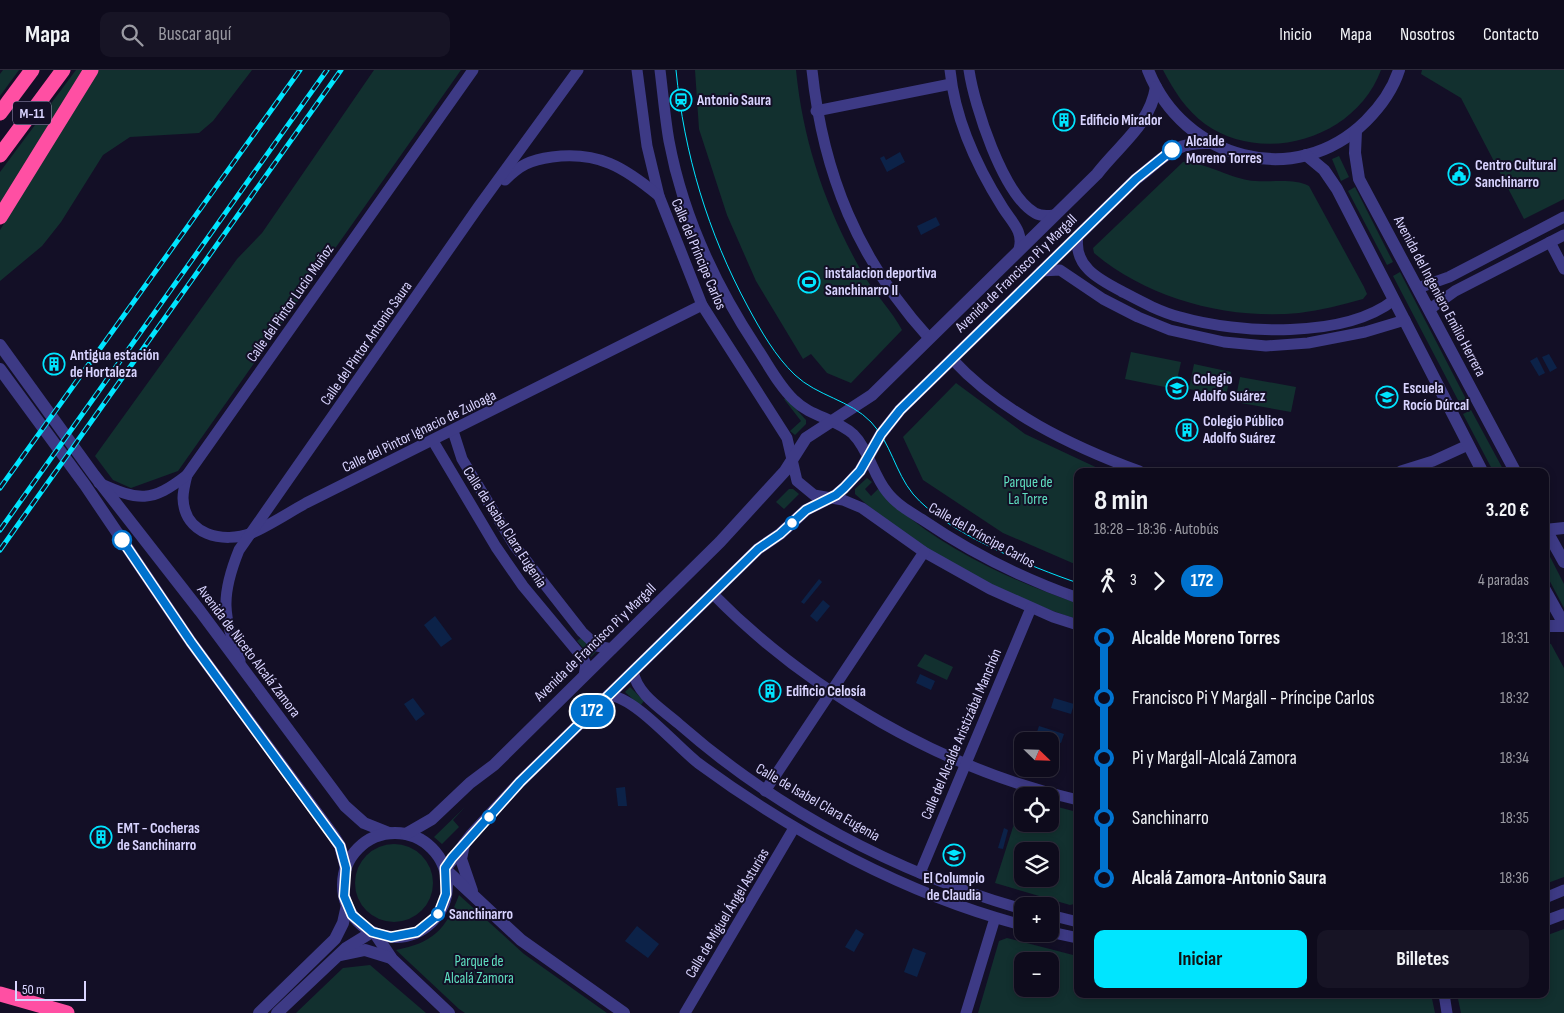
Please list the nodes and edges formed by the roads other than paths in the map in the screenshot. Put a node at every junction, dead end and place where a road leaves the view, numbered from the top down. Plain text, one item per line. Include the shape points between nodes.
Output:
1 (32, 70) edge
2 (64, 70) edge
3 (91, 70) edge
4 (473, 70) edge
5 (578, 70) edge
6 (637, 70) edge
7 (660, 70) edge
8 (812, 70) edge
9 (950, 70) edge
10 (969, 70) edge
11 (1148, 70) edge
12 (1399, 70) edge
13 (951, 84) junction
14 (1156, 87) junction
15 (816, 111) junction
16 (0, 113) edge
17 (1356, 131) junction
18 (1209, 142) junction
19 (0, 155) edge
20 (1306, 155) junction
21 (659, 196) junction
22 (479, 206) junction
23 (1054, 216) junction
24 (0, 217) edge
25 (1564, 218) edge
26 (1564, 235) edge
27 (1078, 236) junction
28 (1550, 242) junction
29 (1019, 249) junction
30 (1564, 269) edge
31 (1042, 272) junction
32 (1418, 288) junction
33 (1394, 300) junction
34 (702, 305) junction
35 (1430, 308) junction
36 (1405, 320) junction
37 (929, 338) junction
38 (3, 351) edge
39 (952, 359) junction
40 (0, 369) edge
41 (833, 420) junction
42 (453, 431) junction
43 (432, 441) junction
44 (1468, 445) junction
45 (868, 457) junction
46 (792, 458) junction
47 (1132, 468) edge
48 (1411, 468) edge
49 (1480, 468) edge
50 (1513, 468) edge
51 (187, 476) junction
52 (93, 481) junction
53 (277, 496) junction
54 (828, 498) junction
55 (306, 503) junction
56 (1564, 528) edge
57 (1549, 529) edge
58 (251, 533) junction
59 (1549, 536) edge
60 (924, 552) junction
61 (1564, 562) edge
62 (713, 594) junction
63 (1074, 596) edge
64 (1549, 597) edge
65 (1031, 608) junction
66 (1074, 624) edge
67 (1564, 625) edge
68 (1549, 626) edge
69 (612, 649) junction
70 (633, 671) junction
71 (244, 672) junction
72 (584, 676) junction
73 (831, 692) junction
74 (608, 695) junction
75 (966, 762) junction
76 (765, 791) junction
77 (1074, 799) edge
78 (794, 828) junction
79 (389, 833) junction
80 (406, 834) junction
81 (464, 843) junction
82 (346, 868) junction
83 (446, 869) junction
84 (920, 873) junction
85 (1564, 890) edge
86 (474, 896) junction
87 (1549, 896) edge
88 (347, 905) junction
89 (1014, 907) edge
90 (1014, 912) edge
91 (1564, 914) edge
92 (995, 918) junction
93 (1059, 918) edge
94 (1549, 920) edge
95 (1074, 921) edge
96 (1014, 923) edge
97 (374, 933) junction
98 (1059, 934) edge
99 (1074, 937) edge
100 (338, 955) junction
101 (392, 959) junction
102 (0, 994) edge
103 (1445, 998) edge
104 (67, 1013) edge
105 (259, 1013) edge
106 (277, 1013) edge
107 (449, 1013) edge
108 (624, 1013) edge
109 (685, 1013) edge
110 (966, 1013) edge
111 (1447, 1013) edge

1 - 16 highway, M-11
2 - 19 highway, M-11
3 - 24 highway
4 - 51 street, Calle del Pintor Lucio Muñoz
5 - 22 street, Calle del Pintor Antonio Saura
6 - 21 street, Calle del Príncipe Carlos via 647,146
7 - 41 street, Calle del Príncipe Carlos via 669,142 694,228 714,277 786,392 803,407
8 - 15 street
9 - 13 street
10 - 23 street via 983,126 1011,185 1034,212
11 - 14 street
12 - 17 street via 1384,100
13 - 15 street
13 - 29 street via 964,130 980,168 1019,233
14 - 18 street via 1178,120
14 - 23 street, Avenida de Francisco Pi y Margall via 1151,108 1142,123
15 - 37 street via 826,155 848,216 873,263 907,313
17 - 20 street
17 - 32 street, Avenida del Ingeniero Emilio Herrera via 1359,179
18 - 20 street via 1228,151 1259,158
18 - 27 street, Avenida de Francisco Pi y Margall via 1182,145 1172,150 1136,179
20 - 33 street via 1324,170 1337,189
21 - 22 street, Calle del Pintor Antonio Saura via 624,169 596,157 569,155 520,165
21 - 34 street, Calle del Príncipe Carlos
22 - 53 street, Calle del Pintor Antonio Saura
23 - 29 street, Avenida de Francisco Pi y Margall
25 - 32 street via 1449,277
26 - 28 street
27 - 31 street, Avenida de Francisco Pi y Margall
27 - 33 street via 1082,264 1108,284 1179,317 1226,328 1314,328 1382,310
28 - 30 street
28 - 35 street
29 - 37 street, Avenida de Francisco Pi y Margall
31 - 36 street via 1060,270 1103,299 1138,317 1170,330 1224,342 1266,346 1308,343
31 - 39 street, Avenida de Francisco Pi y Margall
32 - 35 street, Avenida del Ingeniero Emilio Herrera
33 - 36 street
34 - 42 street, Calle del Pintor Ignacio de Zuloaga
34 - 46 street, Calle del Príncipe Carlos via 782,430
35 - 50 street, Avenida del Ingeniero Emilio Herrera
36 - 44 street
37 - 41 street, Avenida de Francisco Pi y Margall via 865,400
38 - 52 street
39 - 45 street, Avenida de Francisco Pi y Margall via 895,415
39 - 47 street via 977,383 1024,417 1082,448
40 - 52 street
41 - 45 street via 857,439
41 - 46 street, Avenida de Francisco Pi y Margall via 806,438
42 - 43 street, Calle del Pintor Ignacio de Zuloaga
42 - 69 street, Calle de Isabel Clara Eugenia via 462,459 514,545 582,632 597,646
43 - 55 street, Calle del Pintor Ignacio de Zuloaga
43 - 72 street, Calle de Isabel Clara Eugenia via 523,586 582,657 586,664
44 - 48 street
44 - 49 street
45 - 54 street, Avenida de Francisco Pi y Margall via 852,479
45 - 63 street, Calle del Príncipe Carlos via 887,493 940,532 1024,577
46 - 54 street via 794,476 801,485
46 - 69 street, Avenida de Francisco Pi y Margall via 776,481 725,536
51 - 52 street, Calle del Pintor Lucio Muñoz via 168,490 153,496 137,497
51 - 58 street, Calle del Pintor Ignacio de Zuloaga via 183,499 195,528 225,539
52 - 71 street, Avenida de Niceto Alcalá Zamora via 200,611
52 - 82 street via 191,642 333,835
53 - 55 street via 288,505
53 - 58 street, Calle del Pintor Antonio Saura
54 - 60 street via 862,508
54 - 62 street, Avenida de Francisco Pi y Margall via 806,510 761,546
55 - 58 street, Calle del Pintor Ignacio de Zuloaga
56 - 57 street
58 - 71 street, Calle del Pintor Antonio Saura via 231,570 225,600 230,634
59 - 61 street
60 - 65 street
60 - 73 street
62 - 70 street, Avenida de Francisco Pi y Margall
62 - 73 street via 735,617
64 - 67 street
65 - 66 street
65 - 75 street, Calle del Alcalde Aristizábal Manchón
67 - 68 street
69 - 72 street, Avenida de Francisco Pi y Margall
70 - 74 street, Avenida de Francisco Pi y Margall
70 - 76 street, Calle de Isabel Clara Eugenia via 637,684 651,700 702,745
71 - 79 street, Avenida de Niceto Alcalá Zamora via 345,806 364,823
72 - 80 street, Avenida de Francisco Pi y Margall via 490,768 432,819
73 - 75 street via 907,738
73 - 76 street
74 - 78 street, Calle de Isabel Clara Eugenia via 626,700 697,762
74 - 81 street, Avenida de Francisco Pi y Margall
75 - 77 street via 1011,780
75 - 84 street, Calle del Alcalde Aristizábal Manchón
76 - 84 street, Calle de Isabel Clara Eugenia via 853,842
78 - 92 street, Calle de Isabel Clara Eugenia via 892,878
78 - 109 street, Calle de Miguel Ángel Asturias
79 - 80 street
79 - 82 street via 363,845
80 - 83 street via 428,845
81 - 83 street, Avenida de Francisco Pi y Margall
81 - 86 street via 461,858
82 - 88 street via 343,887
83 - 86 street
83 - 97 street via 443,905 428,925 404,936
84 - 89 street, Calle de Isabel Clara Eugenia
85 - 87 street
86 - 108 street via 521,940
88 - 97 street via 359,923
88 - 105 street via 336,940
90 - 92 street, Calle de Isabel Clara Eugenia
91 - 94 street
92 - 96 street, Calle de Isabel Clara Eugenia
92 - 110 street
93 - 95 street
97 - 100 street via 356,941
97 - 101 street
98 - 99 street
100 - 101 street via 365,950
100 - 106 street
101 - 107 street
102 - 104 highway
103 - 111 street

